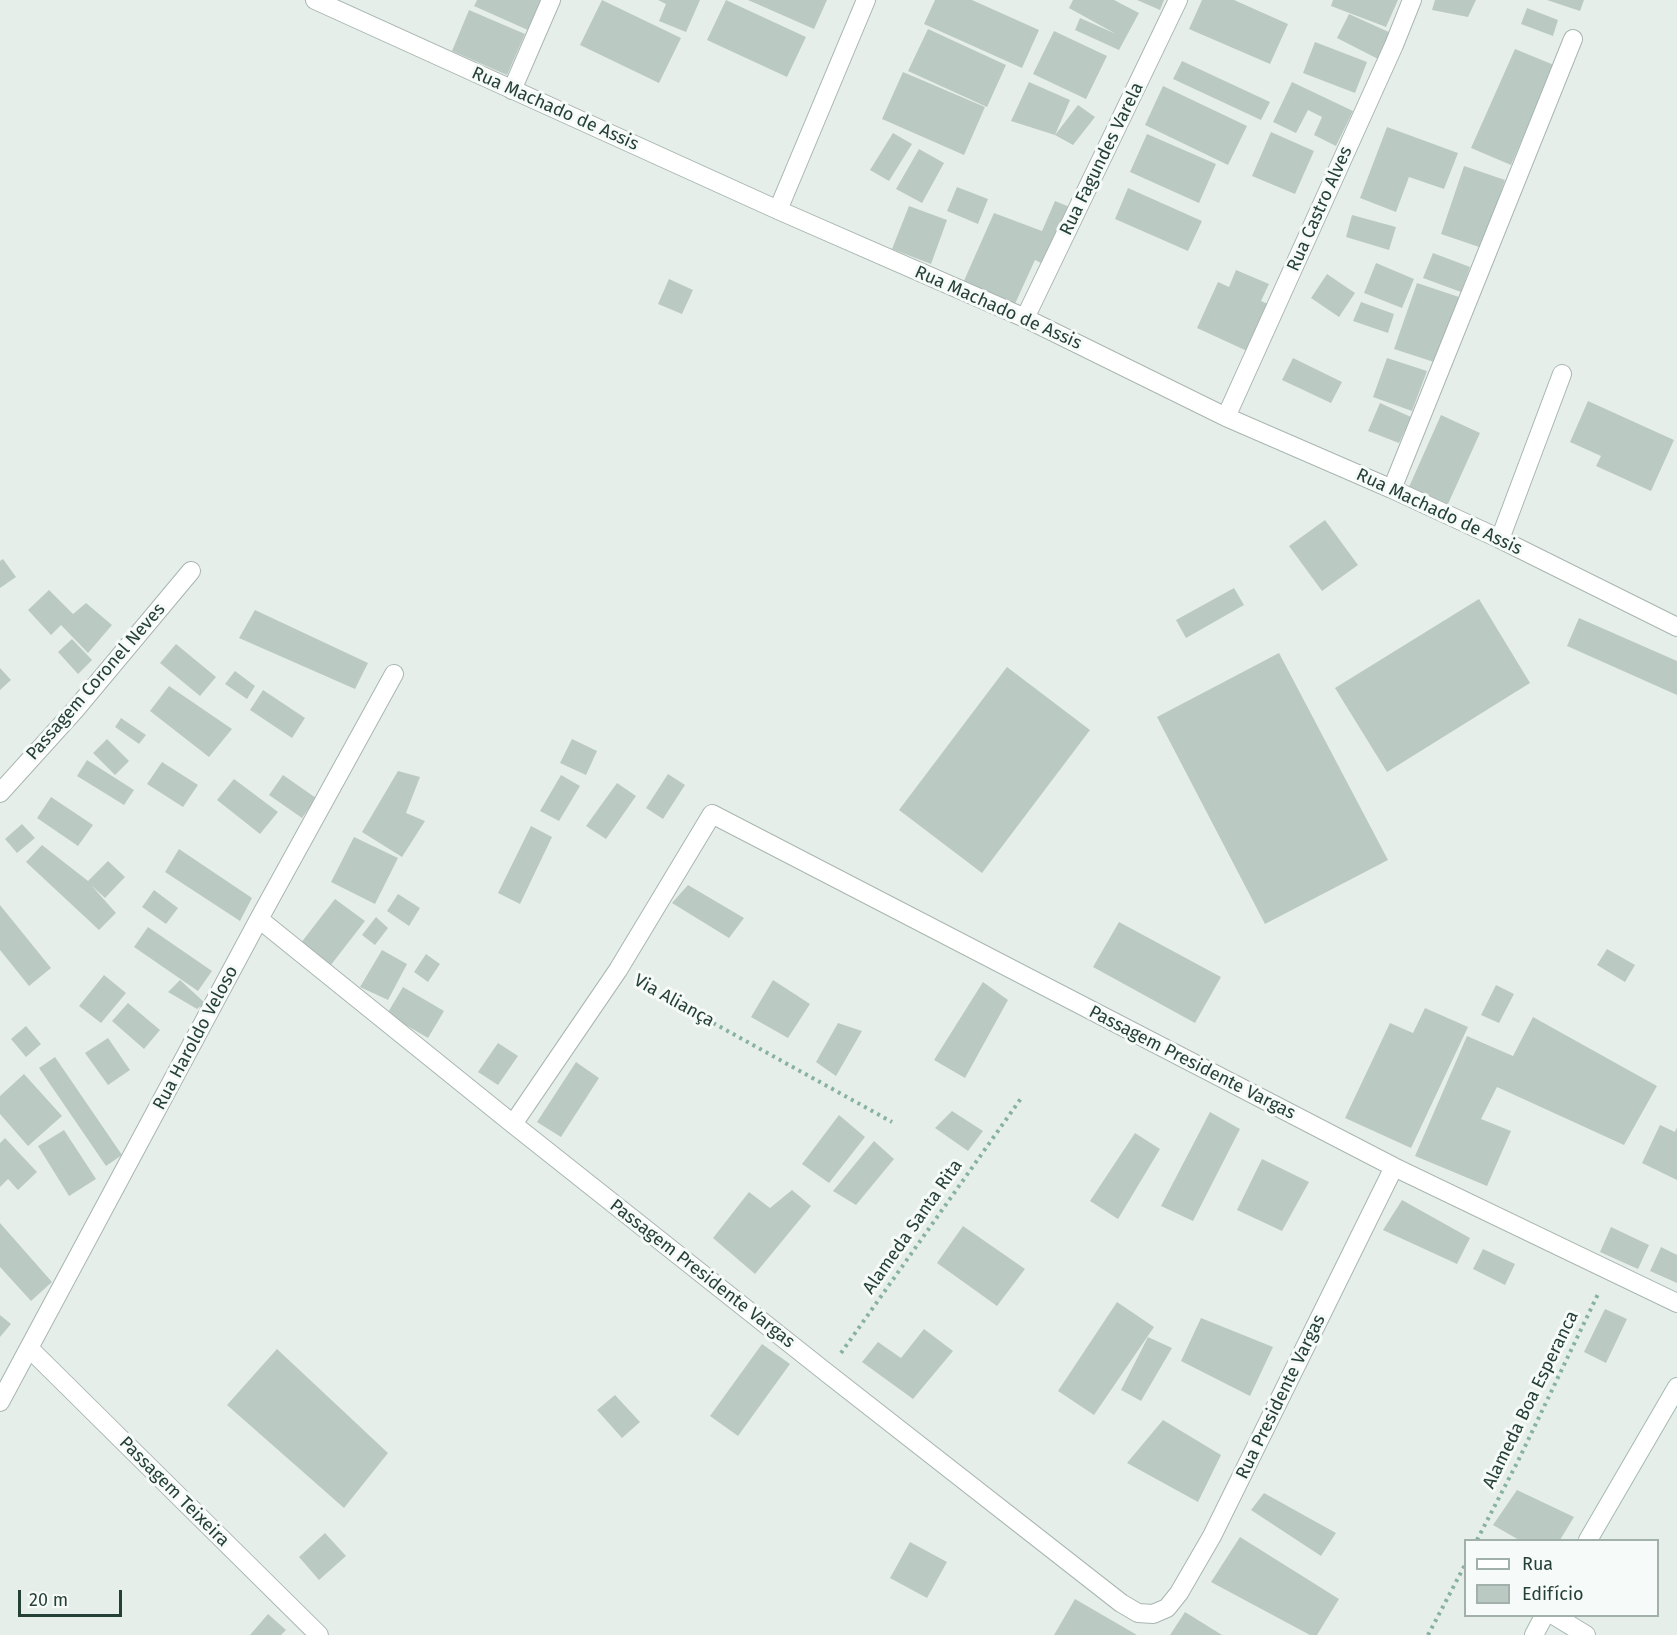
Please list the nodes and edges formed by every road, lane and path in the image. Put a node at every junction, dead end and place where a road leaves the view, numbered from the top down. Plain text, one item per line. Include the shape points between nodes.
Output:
1 (315, 0) edge
2 (551, 0) edge
3 (866, 0) edge
4 (1178, 0) edge
5 (1412, 0) edge
6 (1573, 39) dead end
7 (512, 90) junction
8 (778, 210) junction
9 (1025, 318) junction
10 (1562, 374) dead end
11 (1226, 417) junction
12 (1392, 489) junction
13 (1500, 539) junction
14 (191, 571) dead end
15 (1677, 627) edge
16 (394, 674) dead end
17 (0, 793) edge
18 (259, 919) junction
19 (618, 970) junction
20 (1022, 1098) dead end
21 (892, 1122) dead end
22 (513, 1124) junction
23 (1394, 1167) junction
24 (1609, 1271) junction
25 (1677, 1303) edge
26 (29, 1348) junction
27 (827, 1373) junction
28 (1677, 1387) edge
29 (0, 1402) edge
30 (1478, 1539) edge
31 (1588, 1539) edge
32 (1464, 1567) edge
33 (1153, 1614) joint
34 (1543, 1617) edge
35 (1557, 1617) edge
36 (319, 1635) edge
37 (1428, 1635) edge
38 (1534, 1635) edge
39 (1586, 1635) edge

1 - 7 street, Rua Machado de Assis
2 - 7 street
3 - 8 street
4 - 9 street, Rua Fagundes Varela
5 - 11 street, Rua Castro Alves
6 - 12 street
7 - 8 street, Rua Machado de Assis
8 - 9 street, Rua Machado de Assis
9 - 11 street, Rua Machado de Assis
10 - 13 street
11 - 12 street, Rua Machado de Assis
12 - 13 street, Rua Machado de Assis
13 - 15 street, Rua Machado de Assis
14 - 17 street, Passagem Coronel Neves
16 - 18 street, Rua Haroldo Veloso
18 - 22 street, Passagem Presidente Vargas
18 - 26 street, Rua Haroldo Veloso
19 - 21 path, Via Aliança
19 - 22 street, Via Aliança
19 - 23 street, Passagem Presidente Vargas via 712,814
20 - 27 path, Alameda Santa Rita
22 - 27 street, Passagem Presidente Vargas
23 - 24 street, Passagem Presidente Vargas
23 - 33 street, Rua Presidente Vargas via 1212,1536 1167,1608
24 - 25 street, Passagem Presidente Vargas
24 - 30 path, Alameda Boa Esperanca
26 - 29 street, Rua Haroldo Veloso
26 - 36 street, Passagem Teixeira
27 - 33 street, Passagem Presidente Vargas via 1121,1603 1138,1613
28 - 31 street
32 - 37 path
34 - 38 street
35 - 39 street

